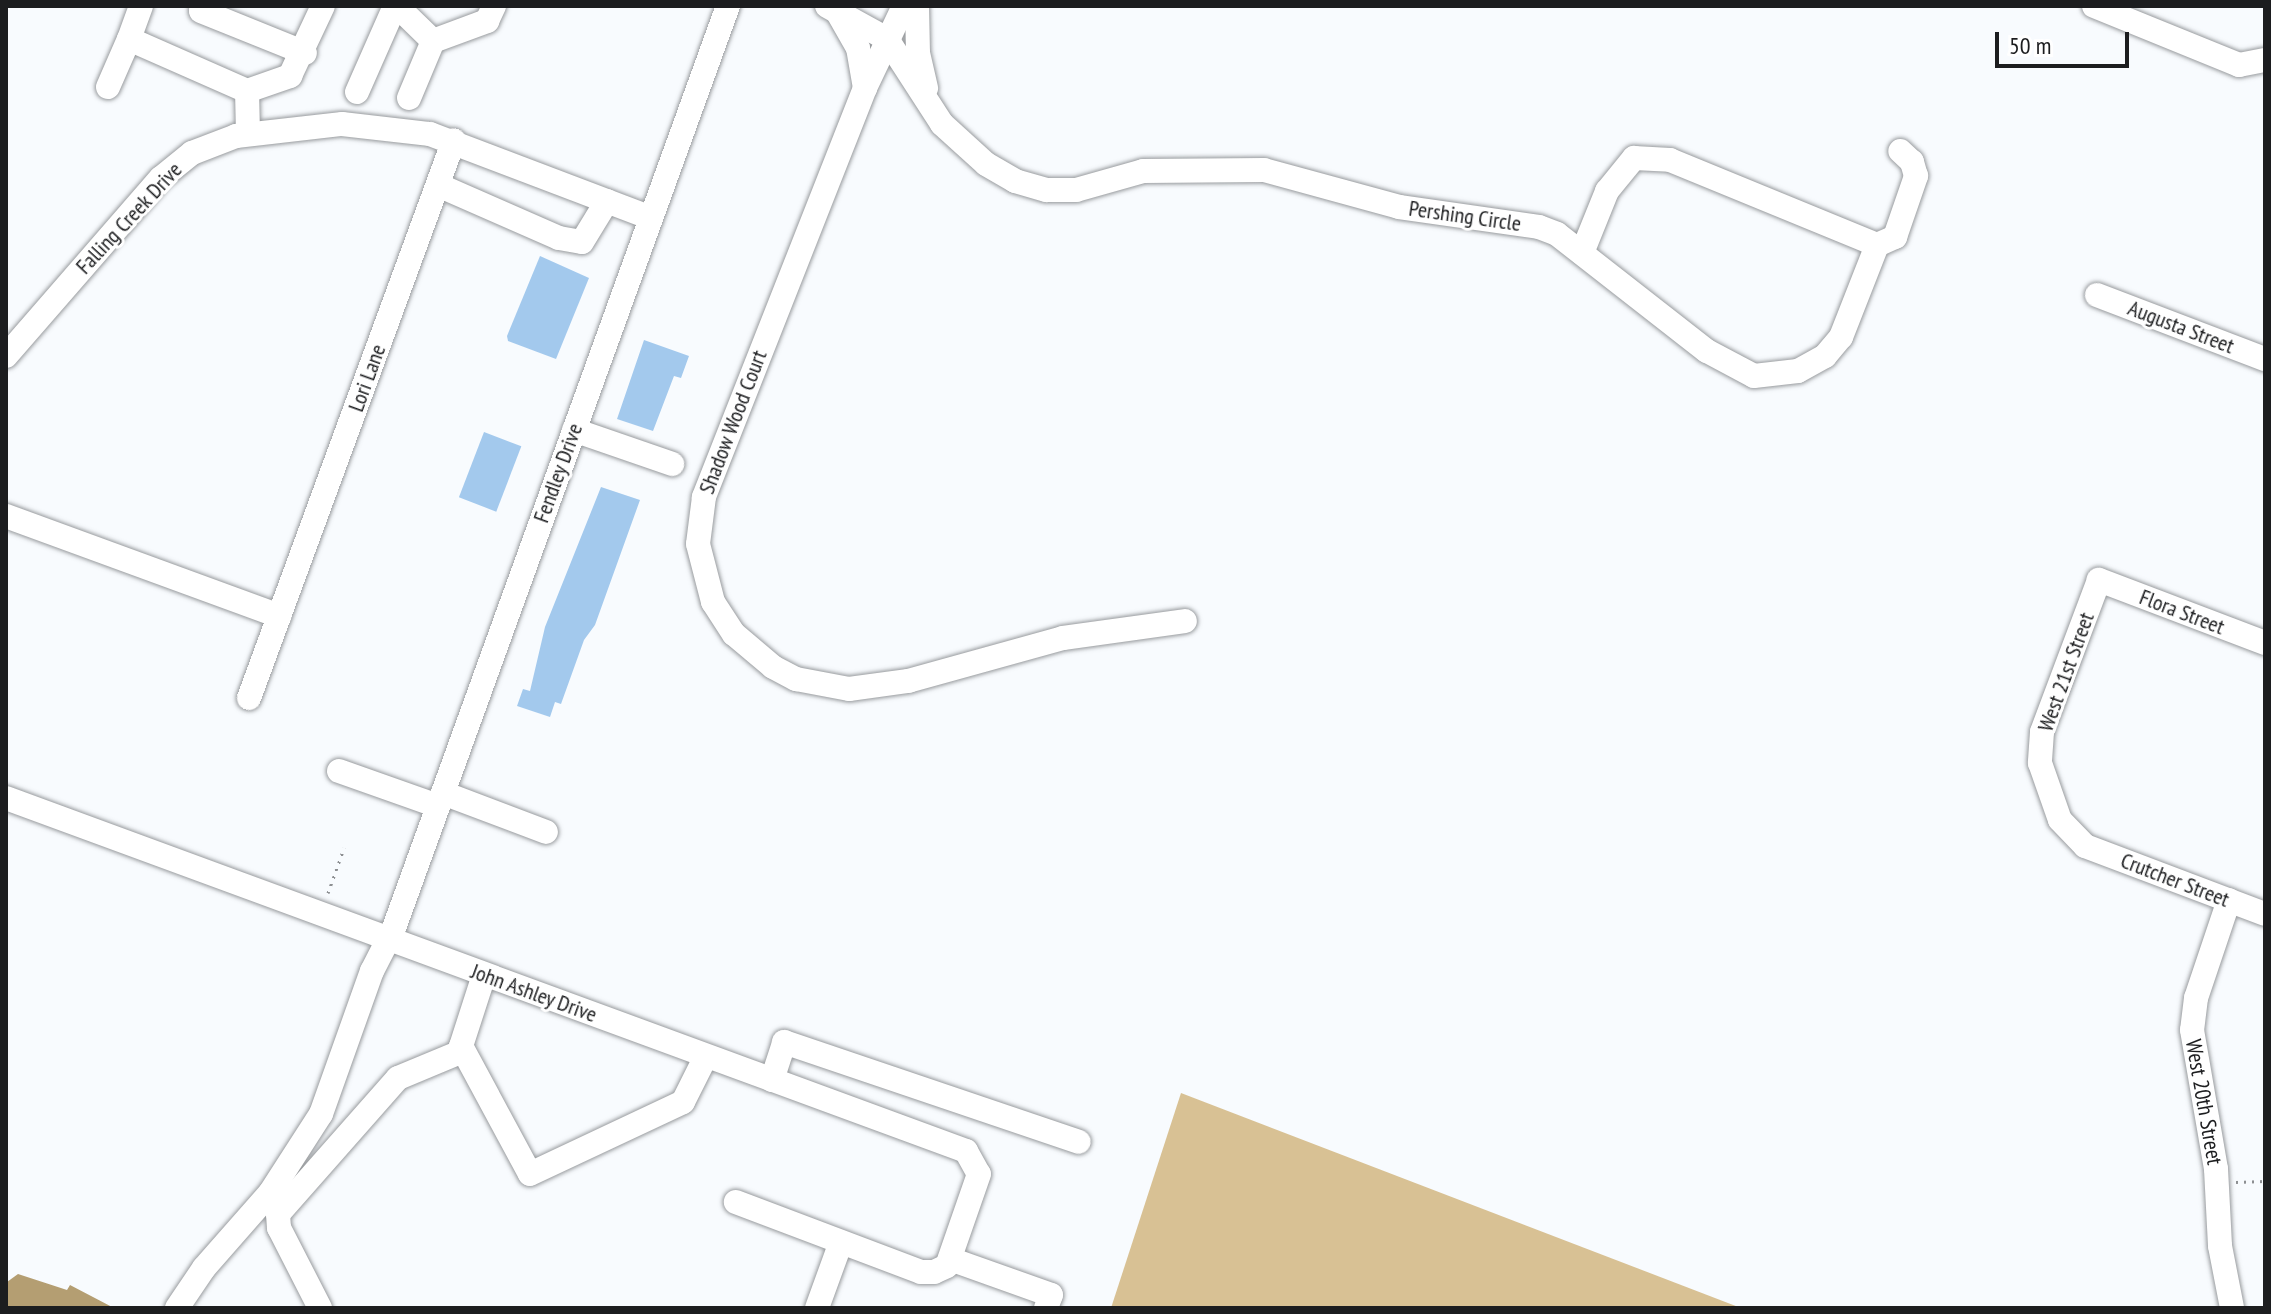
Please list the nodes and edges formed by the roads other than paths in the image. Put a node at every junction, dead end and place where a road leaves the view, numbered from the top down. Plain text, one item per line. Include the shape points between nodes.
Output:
1 (141, 6) edge
2 (203, 6) edge
3 (323, 6) edge
4 (396, 6) edge
5 (494, 6) edge
6 (728, 6) edge
7 (868, 6) edge
8 (904, 6) edge
9 (917, 6) edge
10 (2094, 6) edge
11 (833, 9) edge
12 (2139, 15) edge
13 (246, 17) edge
14 (129, 39) junction
15 (887, 39) junction
16 (433, 41) junction
17 (305, 53) junction
18 (2265, 60) edge
19 (108, 87) dead end
20 (865, 88) junction
21 (247, 91) junction
22 (357, 92) dead end
23 (409, 98) dead end
24 (934, 113) junction
25 (248, 134) junction
26 (454, 140) junction
27 (1900, 151) dead end
28 (438, 185) junction
29 (607, 201) junction
30 (651, 218) junction
31 (1877, 245) junction
32 (1582, 253) junction
33 (2097, 295) dead end
34 (6, 356) edge
35 (2265, 359) edge
36 (574, 430) junction
37 (672, 464) dead end
38 (6, 516) edge
39 (2099, 580) joint
40 (279, 616) junction
41 (1185, 621) dead end
42 (2265, 643) edge
43 (249, 698) dead end
44 (339, 771) dead end
45 (6, 798) edge
46 (440, 800) junction
47 (546, 832) dead end
48 (2085, 846) joint
49 (2229, 900) junction
50 (2265, 914) edge
51 (389, 941) junction
52 (484, 975) junction
53 (463, 1051) junction
54 (706, 1056) junction
55 (772, 1080) junction
56 (919, 1088) junction
57 (906, 1129) junction
58 (1079, 1142) dead end
59 (736, 1202) dead end
60 (841, 1242) junction
61 (952, 1252) junction
62 (177, 1308) edge
63 (320, 1308) edge
64 (817, 1308) edge
65 (1046, 1308) edge
66 (2232, 1308) edge

1 - 14 street
2 - 13 street via 201,11
3 - 17 street
4 - 16 street
4 - 22 street
5 - 16 street via 487,21
6 - 30 street, Fendley Drive
7 - 11 street
8 - 15 street
9 - 24 street via 918,53
10 - 12 street
11 - 15 street, Pershing Circle
11 - 20 street via 858,48
12 - 18 street via 2239,65
13 - 17 street
14 - 19 street
14 - 21 street
15 - 20 street, Shadow Wood Court
15 - 24 street, Pershing Circle
16 - 23 street
17 - 21 street via 290,76
20 - 41 street, Shadow Wood Court via 704,497 700,558 725,623 751,651 796,679 849,689 908,681 1063,638
21 - 25 street
24 - 32 street, Pershing Circle via 986,164 1047,190 1076,190 1143,171 1264,170 1399,207 1539,227
25 - 26 street, Falling Creek Drive via 342,124
25 - 34 street, Falling Creek Drive via 205,147 161,178
26 - 28 street, Lori Lane
26 - 29 street, Falling Creek Drive
27 - 31 street, Pershing Circle via 1912,162 1916,176 1895,237
28 - 29 street via 559,238 582,242
28 - 40 street, Lori Lane
29 - 30 street, Falling Creek Drive
30 - 36 street, Fendley Drive
31 - 32 street via 1670,160 1634,158 1607,191
31 - 32 street, Pershing Circle via 1841,337 1825,356 1798,371 1768,377 1739,372 1707,351
33 - 35 street, Augusta Street
36 - 37 street
36 - 46 street, Fendley Drive
38 - 40 street
39 - 42 street, Flora Street
39 - 48 street, West 21st Street via 2042,732 2040,763 2060,820
40 - 43 street, Lori Lane
44 - 46 street
45 - 51 street, John Ashley Drive
46 - 47 street
46 - 51 street, Fendley Drive
48 - 49 street, Crutcher Street
49 - 50 street, Crutcher Street
49 - 66 street, West 20th Street via 2196,998 2192,1030
51 - 52 street, John Ashley Drive
51 - 62 street, Fendley Drive via 372,971 321,1114 270,1193 204,1268
52 - 53 street
52 - 54 street, John Ashley Drive
53 - 54 street via 524,1167 537,1174 683,1102
53 - 63 street via 398,1078 278,1214 279,1228
54 - 55 street, John Ashley Drive
55 - 56 street via 784,1042
55 - 57 street, John Ashley Drive
56 - 57 street
56 - 58 street
57 - 61 street, John Ashley Drive via 966,1151 977,1166 977,1183
59 - 60 street
60 - 61 street via 921,1272 934,1272
60 - 64 street
61 - 65 street via 1051,1295

